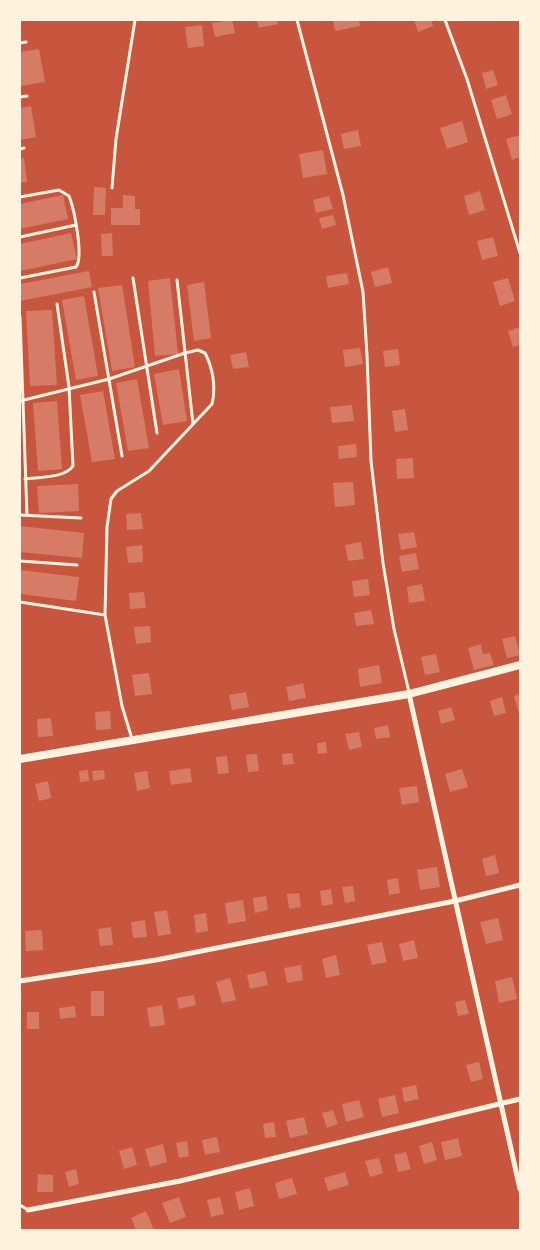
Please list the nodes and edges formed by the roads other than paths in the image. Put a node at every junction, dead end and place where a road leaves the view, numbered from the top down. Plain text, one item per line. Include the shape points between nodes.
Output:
1 (135, 20) edge
2 (297, 20) edge
3 (445, 20) edge
4 (26, 42) dead end
5 (20, 43) edge
6 (27, 96) dead end
7 (20, 97) edge
8 (112, 188) dead end
9 (20, 197) edge
10 (76, 225) junction
11 (20, 237) edge
12 (520, 253) edge
13 (20, 278) edge
14 (133, 278) dead end
15 (177, 280) dead end
16 (94, 292) dead end
17 (57, 304) dead end
18 (20, 317) edge
19 (185, 353) junction
20 (146, 367) junction
21 (109, 379) junction
22 (69, 387) junction
23 (21, 400) edge
24 (193, 425) junction
25 (157, 433) dead end
26 (122, 456) dead end
27 (25, 479) junction
28 (20, 515) edge
29 (27, 515) junction
30 (81, 518) dead end
31 (20, 561) edge
32 (77, 565) dead end
33 (20, 602) edge
34 (105, 615) junction
35 (520, 665) edge
36 (409, 694) junction
37 (132, 741) junction
38 (20, 759) edge
39 (520, 885) edge
40 (455, 901) junction
41 (20, 981) edge
42 (520, 1099) edge
43 (500, 1104) junction
44 (520, 1189) edge
45 (20, 1205) edge
46 (28, 1210) joint

1 - 8 lane
2 - 36 lane via 344,195 363,292 371,461 383,563
3 - 12 lane
4 - 5 lane
6 - 7 lane
9 - 10 lane via 59,189 71,202
10 - 11 lane
10 - 13 lane via 76,267
14 - 20 lane
15 - 19 lane
16 - 21 lane
17 - 22 lane
18 - 23 lane
19 - 20 lane
19 - 24 lane
19 - 24 lane via 205,352 213,377 212,404
20 - 21 lane
20 - 25 lane
21 - 22 lane
21 - 26 lane
22 - 23 lane
22 - 27 lane via 73,466 62,473
23 - 27 lane
24 - 34 lane via 149,471 111,499
27 - 29 lane
28 - 29 lane
29 - 30 lane
31 - 32 lane
33 - 34 lane
34 - 37 lane
35 - 36 main road
36 - 37 main road
36 - 40 street
37 - 38 main road
39 - 40 street
40 - 41 street via 156,960
40 - 43 street
42 - 43 street
43 - 44 street
43 - 46 street via 180,1181
45 - 46 lane

